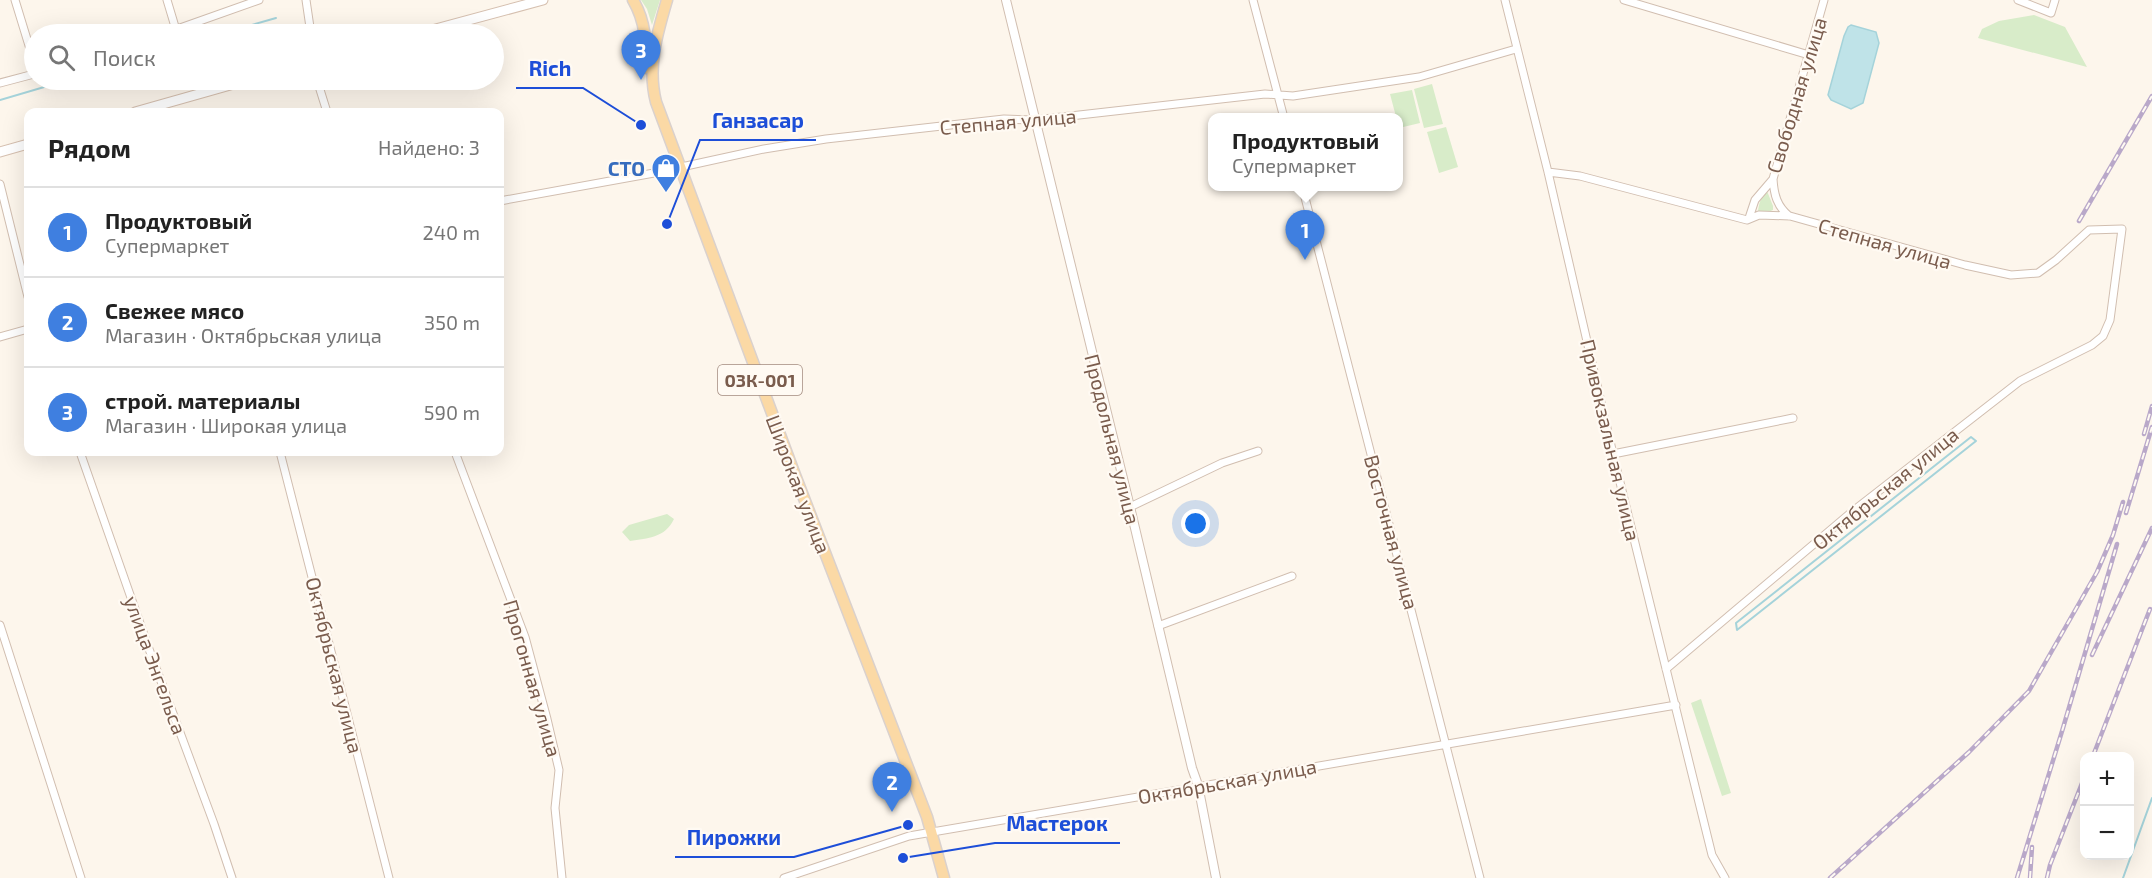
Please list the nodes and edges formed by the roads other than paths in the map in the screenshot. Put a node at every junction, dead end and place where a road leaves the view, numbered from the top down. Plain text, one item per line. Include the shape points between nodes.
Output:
1 (15, 0) edge
2 (167, 0) edge
3 (259, 0) edge
4 (306, 0) edge
5 (515, 0) edge
6 (543, 0) edge
7 (633, 0) edge
8 (667, 0) edge
9 (1006, 0) edge
10 (1253, 0) edge
11 (1505, 0) edge
12 (1624, 0) edge
13 (1824, 0) edge
14 (2018, 0) edge
15 (2055, 0) edge
16 (481, 19) junction
17 (174, 24) edge
18 (193, 24) edge
19 (310, 24) edge
20 (460, 24) edge
21 (24, 29) edge
22 (1516, 48) junction
23 (1809, 55) junction
24 (24, 77) edge
25 (0, 83) edge
26 (213, 90) edge
27 (320, 90) edge
28 (653, 91) junction
29 (1278, 95) junction
30 (149, 108) edge
31 (326, 108) edge
32 (1283, 113) edge
33 (1035, 120) junction
34 (24, 145) edge
35 (0, 152) edge
36 (680, 167) junction
37 (1548, 172) junction
38 (1773, 179) junction
39 (0, 184) edge
40 (1303, 191) edge
41 (504, 200) edge
42 (1790, 216) junction
43 (1748, 220) junction
44 (24, 281) edge
45 (2110, 320) joint
46 (24, 330) edge
47 (0, 337) edge
48 (1793, 418) dead end
49 (1258, 451) dead end
50 (1613, 454) junction
51 (81, 456) edge
52 (281, 456) edge
53 (457, 456) edge
54 (1130, 507) junction
55 (1292, 576) dead end
56 (0, 625) edge
57 (1158, 626) junction
58 (1666, 669) junction
59 (1676, 705) junction
60 (1446, 744) junction
61 (1198, 786) junction
62 (931, 832) junction
63 (81, 878) edge
64 (232, 878) edge
65 (389, 878) edge
66 (562, 878) edge
67 (784, 878) edge
68 (944, 878) edge
69 (1216, 878) edge
70 (1480, 878) edge
71 (1725, 878) edge

1 - 21 street
2 - 17 street
3 - 18 street
4 - 19 street
5 - 16 main road
6 - 16 main road
7 - 28 main road, 03К-001 via 646,32 647,74
8 - 28 main road, 03К-001 via 652,65
9 - 33 street, Продольная улица
10 - 29 street
11 - 22 street, Привокзальная улица
12 - 23 street
13 - 23 street, Свободная улица
14 - 15 street via 2050,13
16 - 20 main road
22 - 29 street, Степная улица via 1419,78
22 - 37 street, Привокзальная улица
23 - 38 street, Свободная улица
24 - 25 street
26 - 30 main road
27 - 31 street
28 - 36 main road, Широкая улица / 03К-001
29 - 32 street
29 - 33 street, Степная улица via 1265,93
33 - 36 street, Степная улица via 1005,119 826,139
33 - 54 street, Продольная улица
34 - 35 main road
36 - 41 street, Степная улица
36 - 62 main road, Широкая улица / 03К-001
37 - 43 street, Степная улица via 1580,176
37 - 50 street, Привокзальная улица
38 - 42 street via 1774,195
38 - 43 street, Свободная улица via 1755,200
39 - 44 street
40 - 60 street, Восточная улица
42 - 43 street, Степная улица via 1760,215
42 - 45 street, Степная улица via 2011,275 2038,273 2089,230 2122,229
45 - 58 street, Октябрьская улица via 2103,336 2092,345 2020,381 1853,511
46 - 47 street
48 - 50 street
49 - 54 street via 1222,463
50 - 58 street, Привокзальная улица
51 - 64 street, улица Энгельса
52 - 65 street, Октябрьская улица
53 - 66 street, Прогонная улица via 525,637 547,719 559,770 555,808
54 - 57 street, Продольная улица
55 - 57 street
56 - 63 street
57 - 61 street, Продольная улица
58 - 59 street, Привокзальная улица
59 - 60 street, Октябрьская улица
59 - 71 street, Привокзальная улица via 1712,855
60 - 61 street, Октябрьская улица
60 - 70 street, Восточная улица
61 - 62 street, Октябрьская улица
61 - 69 street, Продольная улица
62 - 67 street, Октябрьская улица
62 - 68 main road, Широкая улица / 03К-001

